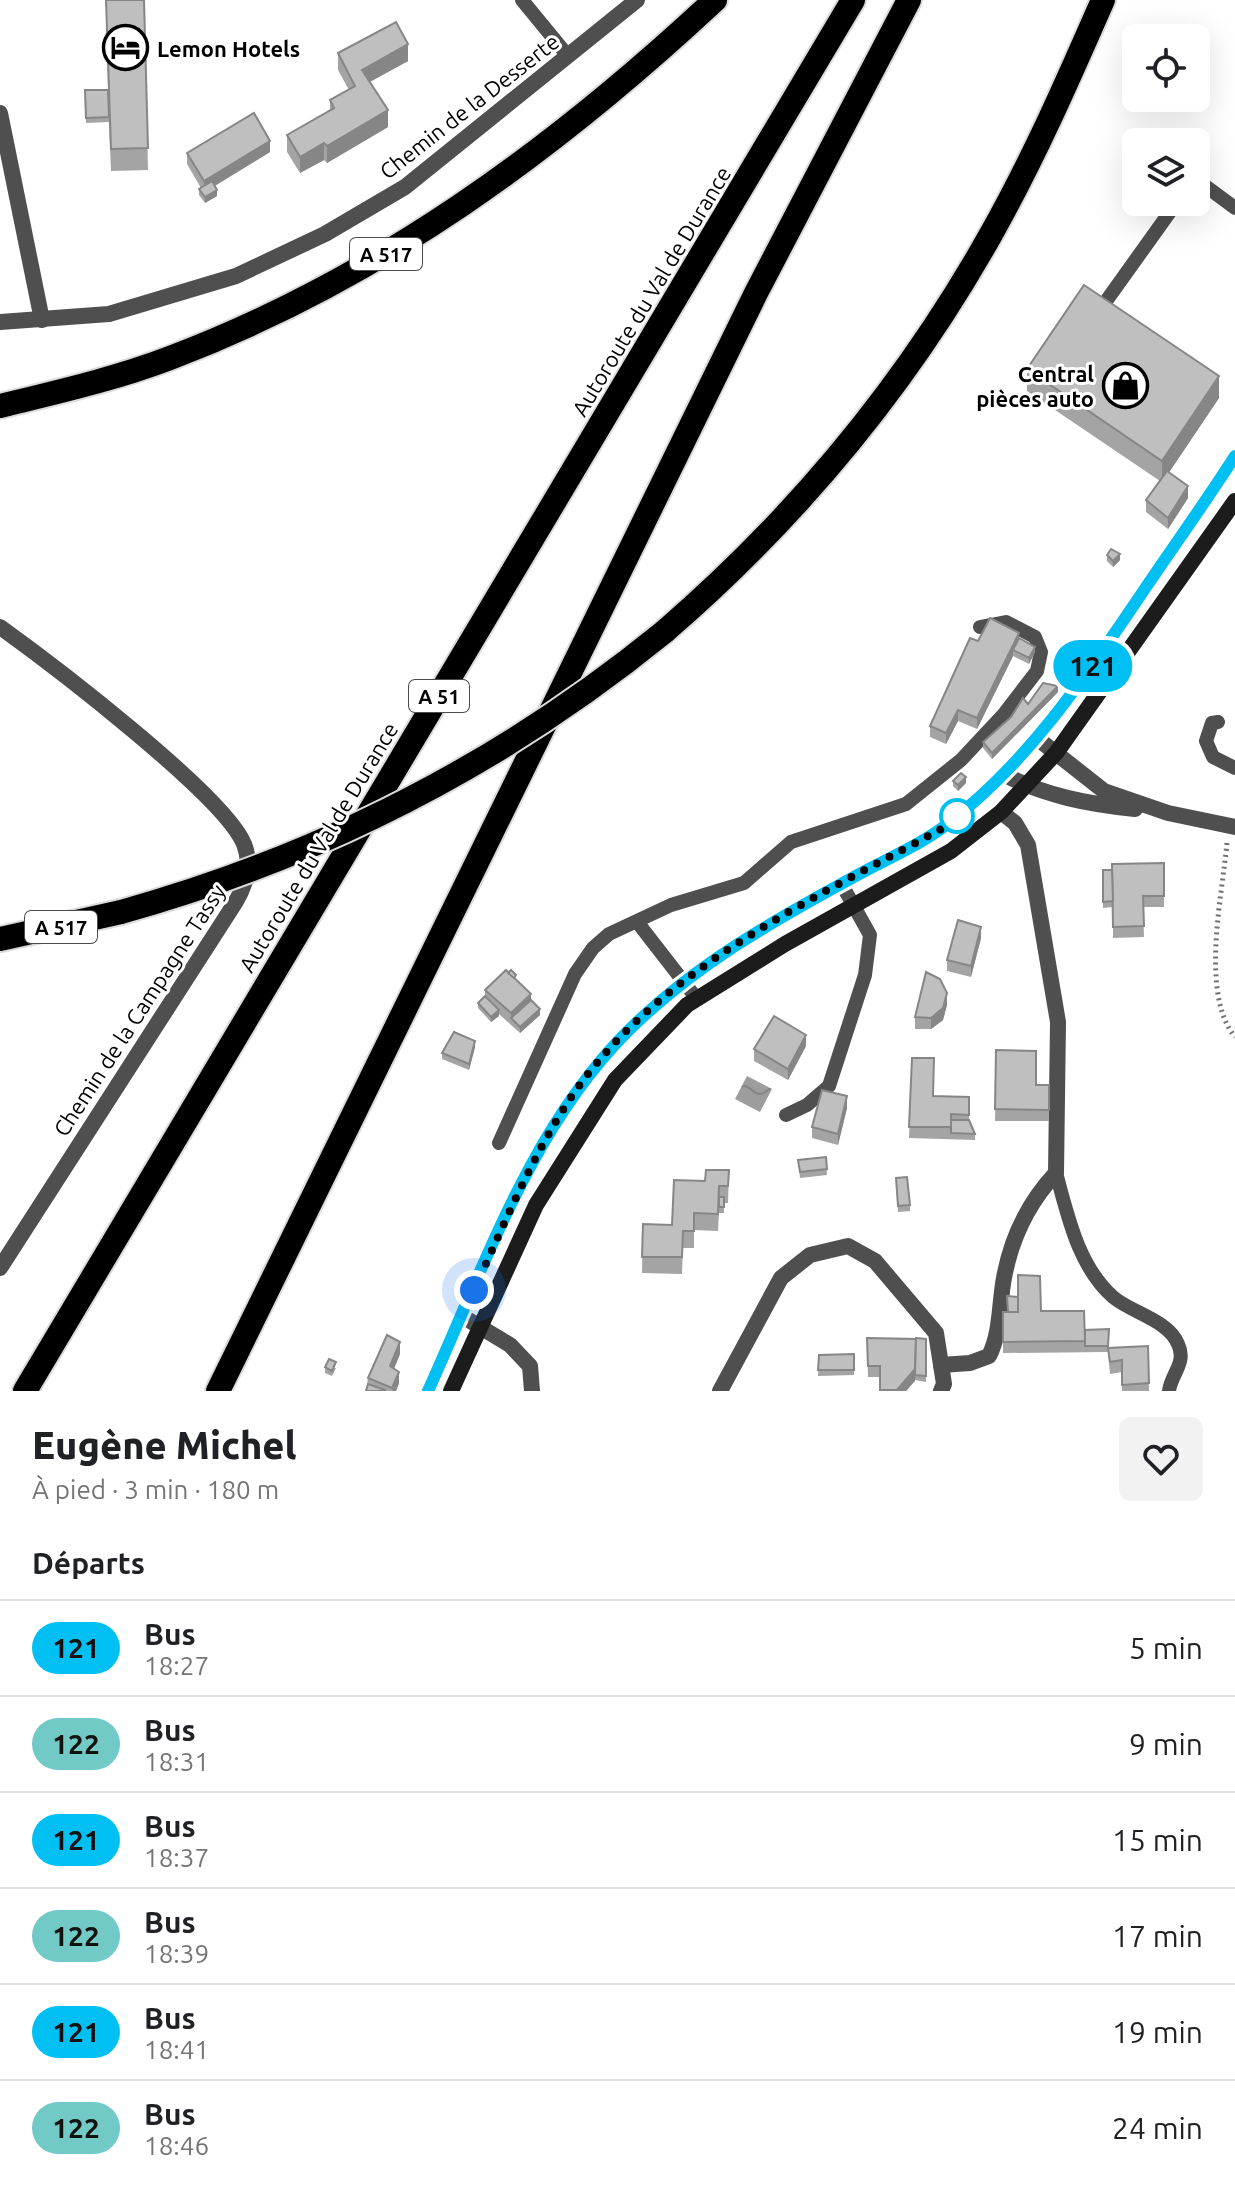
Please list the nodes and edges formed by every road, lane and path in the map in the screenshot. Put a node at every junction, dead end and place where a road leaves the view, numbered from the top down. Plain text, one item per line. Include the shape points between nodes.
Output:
1 (522, 0) edge
2 (637, 0) edge
3 (715, 0) edge
4 (853, 0) edge
5 (909, 0) edge
6 (1103, 0) edge
7 (568, 56) junction
8 (0, 113) edge
9 (1210, 189) edge
10 (1235, 208) edge
11 (1167, 216) edge
12 (1104, 304) edge
13 (42, 320) junction
14 (0, 322) edge
15 (0, 406) edge
16 (1235, 456) edge
17 (1235, 501) edge
18 (0, 627) edge
19 (980, 627) dead end
20 (1218, 722) dead end
21 (1038, 739) junction
22 (1056, 753) junction
23 (1235, 768) edge
24 (1003, 774) junction
25 (1027, 786) junction
26 (1001, 812) junction
27 (1168, 813) junction
28 (1232, 827) edge
29 (841, 883) junction
30 (854, 905) junction
31 (638, 923) junction
32 (0, 939) edge
33 (682, 981) junction
34 (697, 999) junction
35 (1235, 1037) edge
36 (786, 1115) dead end
37 (499, 1143) dead end
38 (1056, 1173) junction
39 (0, 1268) edge
40 (462, 1316) junction
41 (481, 1328) junction
42 (941, 1365) junction
43 (25, 1391) edge
44 (218, 1391) edge
45 (428, 1391) edge
46 (451, 1391) edge
47 (532, 1391) edge
48 (720, 1391) edge
49 (941, 1391) edge
50 (1169, 1391) edge

1 - 7 lane
2 - 7 street, Chemin de la Desserte
3 - 15 highway, A 517 via 531,158 424,233 332,286 167,359
4 - 43 highway, Autoroute du Val de Durance / A 51
5 - 44 highway via 756,293
6 - 32 highway, A 517, bridge via 1014,189 930,334 828,470 717,587 598,685 535,729 394,810 241,876 121,912
7 - 13 street, Chemin de la Desserte via 405,187 325,234 236,276 170,298 109,314
8 - 13 street
9 - 10 lane
11 - 12 lane
13 - 14 street, Chemin de la Desserte
16 - 21 street
17 - 22 street
18 - 39 street, Chemin de la Campagne Tassy via 205,796 238,833 248,867 235,903
19 - 31 lane via 1006,622 1035,637 1041,652 1029,682 961,760 906,804 791,842 744,883 671,905
20 - 23 lane via 1212,723 1206,741 1213,757
21 - 22 street
21 - 24 street
22 - 25 street
22 - 27 street via 1104,791
24 - 25 street
24 - 29 street via 945,827
25 - 26 street
25 - 27 street via 1083,803
26 - 30 street via 951,851
26 - 38 street via 1028,845 1058,1022
27 - 28 street
28 - 35 path via 1215,973 1223,1023
29 - 30 lane
29 - 33 street via 753,932
30 - 34 street
30 - 36 lane via 870,935 861,989 829,1086
31 - 33 lane
31 - 37 lane via 609,934 575,974
33 - 34 lane
33 - 40 street via 626,1033 568,1102 534,1161
34 - 41 street via 615,1080 536,1205
38 - 42 street via 1018,1228 989,1356
38 - 50 lane via 1077,1245 1098,1277 1113,1296 1168,1330 1179,1345 1181,1365
40 - 41 street
40 - 45 street
41 - 46 street
41 - 47 street via 510,1345 530,1366
42 - 48 street via 936,1333 875,1261 848,1246 810,1255 781,1278
42 - 49 street

